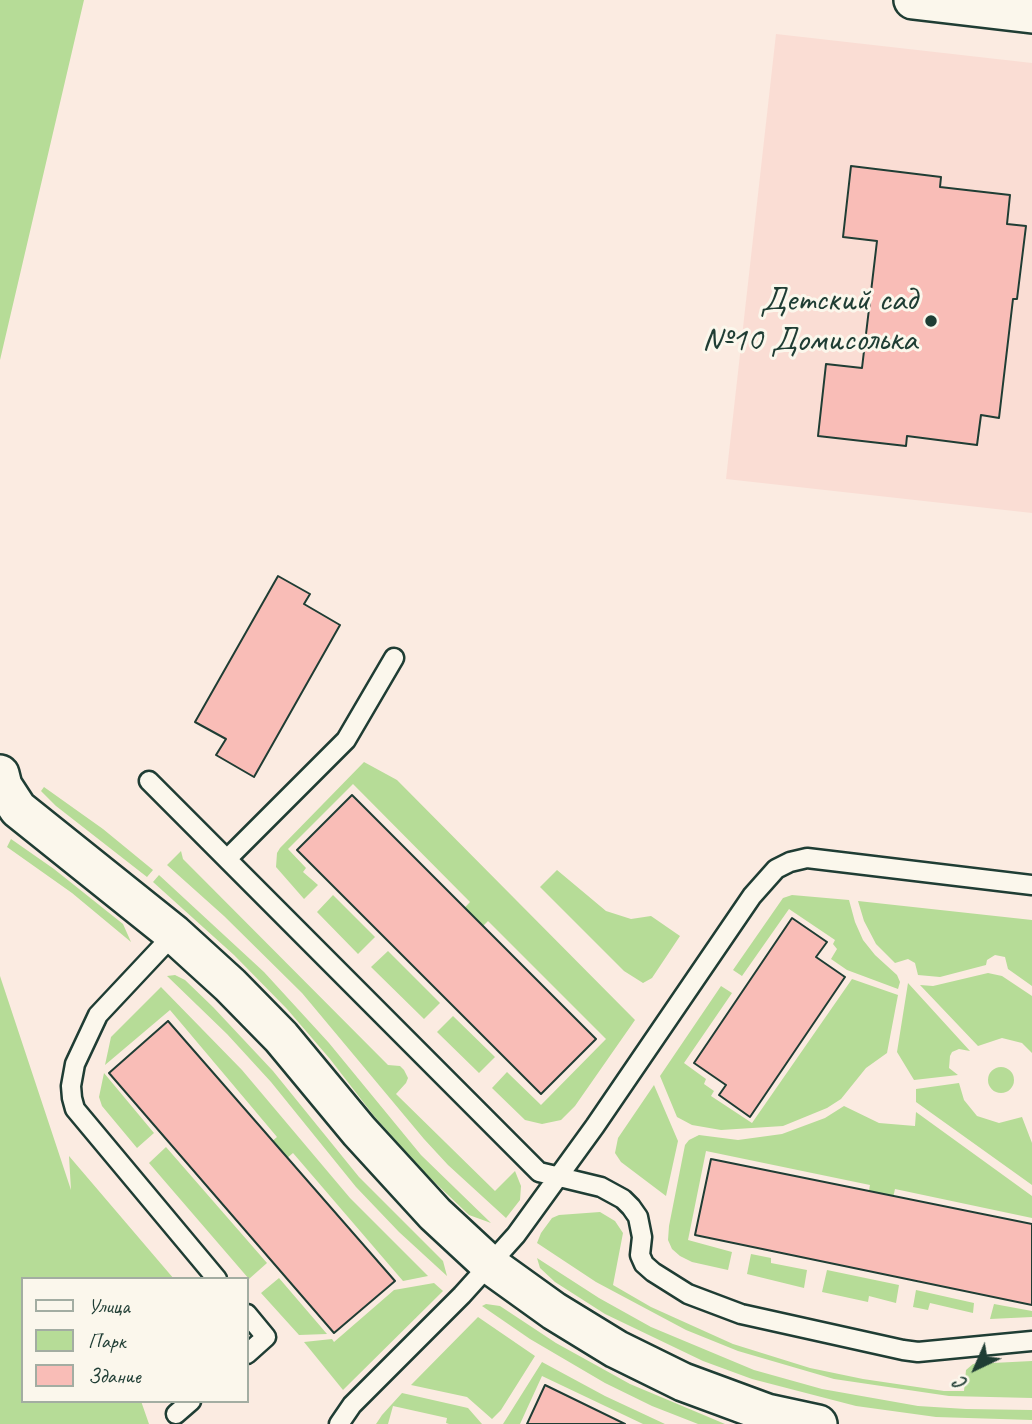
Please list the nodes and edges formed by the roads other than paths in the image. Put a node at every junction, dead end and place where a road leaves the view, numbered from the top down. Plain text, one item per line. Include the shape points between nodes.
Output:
1 (913, 0) edge
2 (1032, 14) edge
3 (394, 658) dead end
4 (0, 774) edge
5 (149, 781) dead end
6 (227, 859) junction
7 (1032, 885) edge
8 (174, 934) junction
9 (556, 1177) junction
10 (489, 1265) junction
11 (215, 1277) edge
12 (248, 1315) edge
13 (1032, 1341) edge
14 (248, 1352) edge
15 (189, 1403) edge
16 (176, 1414) dead end
17 (765, 1418) edge
18 (339, 1424) edge
19 (818, 1424) edge

1 - 2 street
3 - 6 lane via 346,740
4 - 8 street via 18,809
5 - 6 lane
6 - 9 lane via 539,1172
7 - 9 lane via 807,858 776,869 740,913
8 - 10 street via 281,1037 359,1131
8 - 11 lane via 98,1015 75,1064 72,1098 75,1109
9 - 10 lane
9 - 13 lane via 601,1187 623,1199 638,1217 644,1264 688,1294 741,1314 918,1352
10 - 17 street via 616,1349
10 - 18 lane via 352,1405
12 - 14 lane via 266,1337
15 - 16 lane
17 - 19 street

